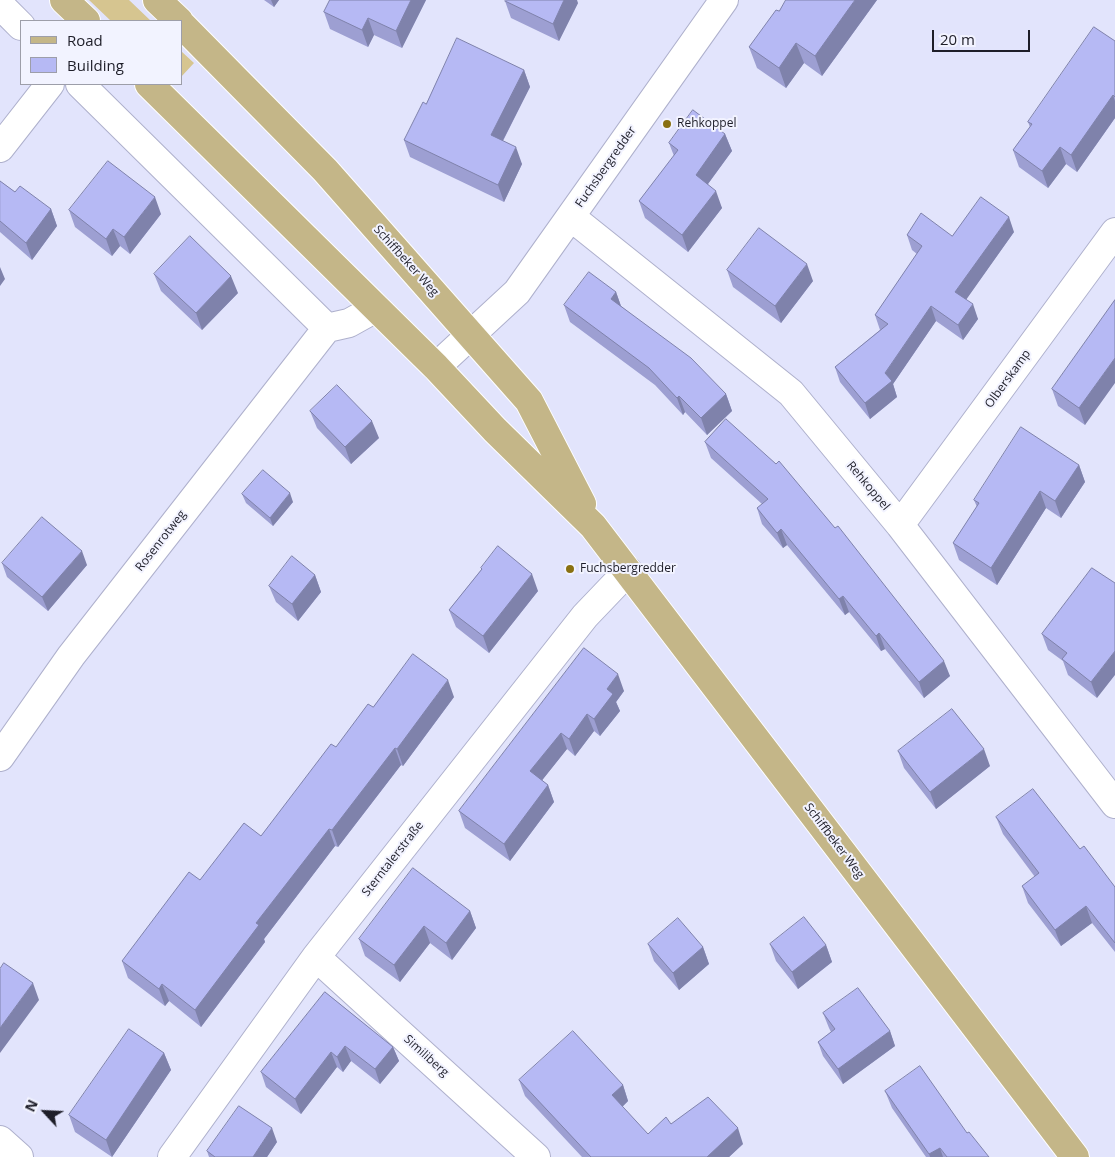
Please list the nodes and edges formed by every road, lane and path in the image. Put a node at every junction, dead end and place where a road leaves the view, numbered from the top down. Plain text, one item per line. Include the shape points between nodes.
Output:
1 (64, 0) edge
2 (157, 0) edge
3 (724, 0) edge
4 (0, 5) edge
5 (85, 20) edge
6 (178, 20) edge
7 (182, 24) edge
8 (20, 25) edge
9 (49, 85) edge
10 (81, 85) edge
11 (150, 85) edge
12 (0, 148) edge
13 (571, 217) junction
14 (1115, 232) edge
15 (376, 308) junction
16 (326, 328) junction
17 (471, 334) junction
18 (436, 367) junction
19 (900, 525) junction
20 (593, 526) junction
21 (628, 571) junction
22 (0, 757) edge
23 (1115, 804) edge
24 (316, 957) junction
25 (0, 1140) edge
26 (19, 1157) edge
27 (172, 1157) edge
28 (536, 1157) edge
29 (1075, 1157) edge

1 - 5 main road
2 - 6 main road, Schiffbeker Weg
3 - 13 street, Fuchsbergredder
4 - 8 street
7 - 17 main road, Schiffbeker Weg via 325,170
9 - 12 street
10 - 16 street
11 - 15 main road, Schiffbeker Weg
13 - 17 street, Fuchsbergredder via 517,292
13 - 19 street, Rehkoppel via 791,393
14 - 19 street, Olberskamp
15 - 16 street via 350,323
15 - 18 main road, Schiffbeker Weg
16 - 22 street, Rosenrotweg via 71,656
17 - 18 street, Fuchsbergredder
17 - 20 main road, Schiffbeker Weg via 529,401
18 - 20 main road, Schiffbeker Weg
19 - 23 street, Rehkoppel
20 - 21 main road, Schiffbeker Weg
21 - 24 street, Sterntalerstraße via 585,616
21 - 29 main road, Schiffbeker Weg
24 - 27 street, Sterntalerstraße
24 - 28 street, Similiberg
25 - 26 street

